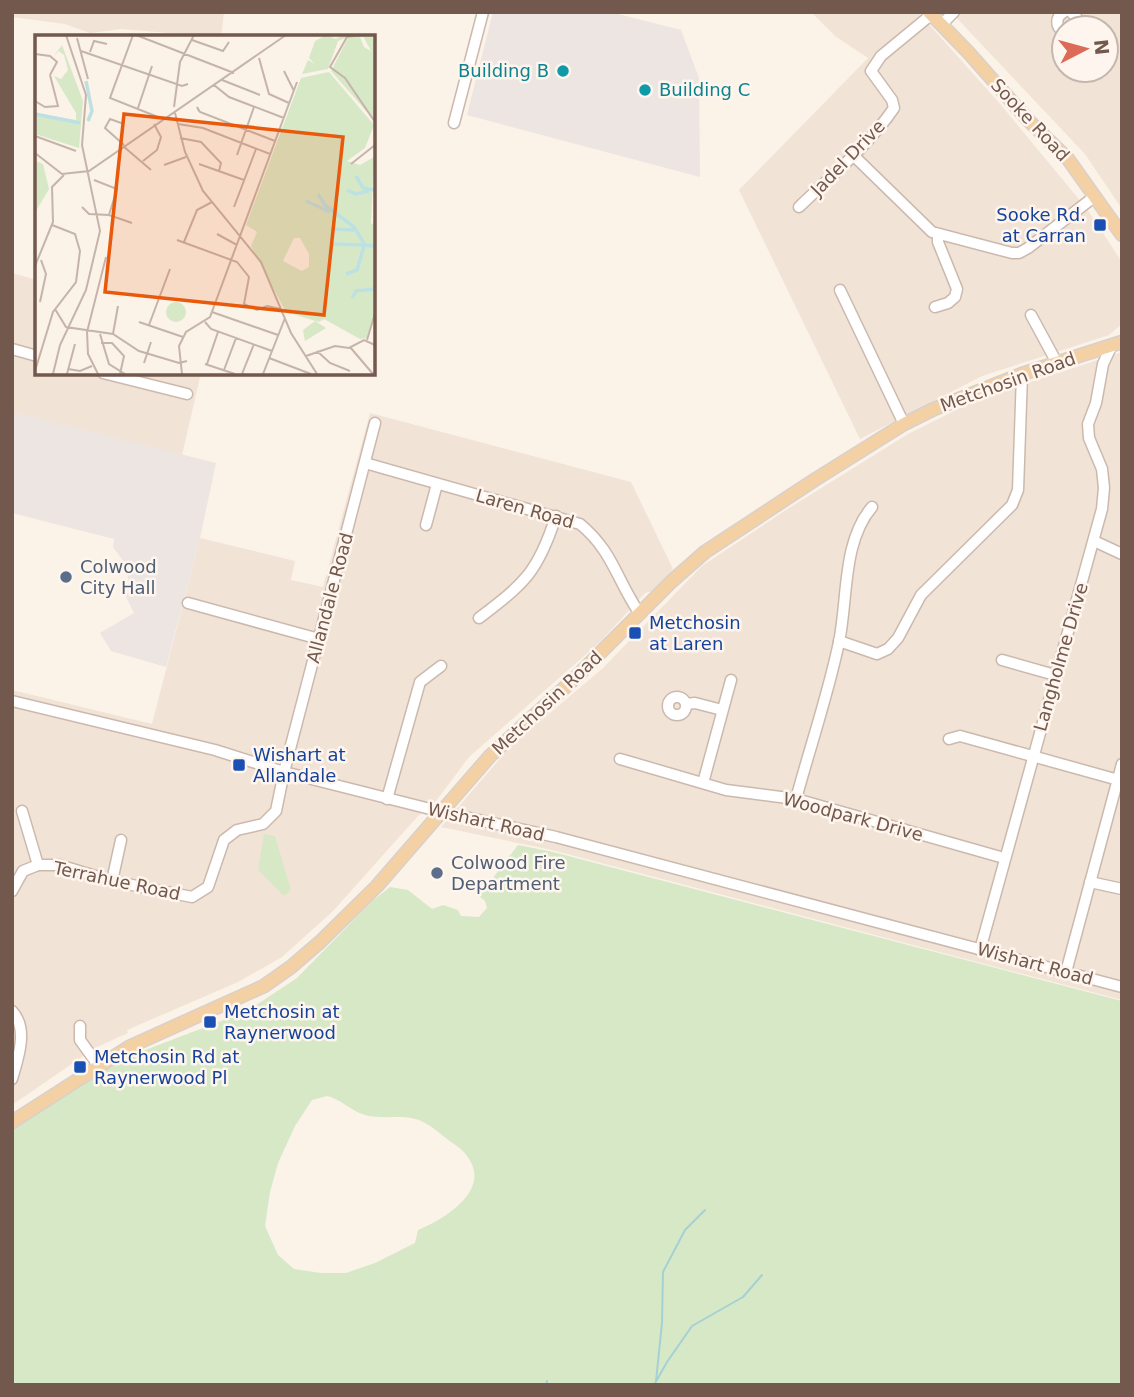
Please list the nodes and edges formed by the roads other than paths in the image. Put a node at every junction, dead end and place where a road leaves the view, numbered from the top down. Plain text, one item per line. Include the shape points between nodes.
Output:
1 (483, 12) edge
2 (954, 12) edge
3 (930, 13) edge
4 (942, 24) junction
5 (454, 123) dead end
6 (853, 155) junction
7 (1094, 197) junction
8 (799, 207) dead end
9 (1117, 221) edge
10 (938, 234) junction
11 (1122, 235) edge
12 (840, 290) dead end
13 (935, 307) dead end
14 (1031, 315) dead end
15 (1122, 335) edge
16 (1117, 343) edge
17 (12, 349) edge
18 (1090, 352) junction
19 (35, 355) edge
20 (1057, 363) junction
21 (1103, 364) junction
22 (112, 374) edge
23 (1022, 374) junction
24 (141, 377) edge
25 (187, 394) dead end
26 (375, 423) dead end
27 (904, 424) junction
28 (365, 463) junction
29 (437, 484) junction
30 (872, 507) dead end
31 (556, 516) junction
32 (426, 525) dead end
33 (1094, 541) junction
34 (1122, 554) edge
35 (188, 603) dead end
36 (640, 614) junction
37 (479, 618) dead end
38 (319, 639) junction
39 (839, 641) junction
40 (1002, 660) dead end
41 (441, 666) dead end
42 (1055, 675) junction
43 (731, 680) dead end
44 (12, 701) edge
45 (685, 704) dead end
46 (722, 710) junction
47 (949, 739) dead end
48 (1032, 756) junction
49 (620, 759) dead end
50 (1122, 764) edge
51 (284, 772) junction
52 (1120, 780) edge
53 (703, 783) junction
54 (387, 799) junction
55 (796, 799) junction
56 (22, 811) dead end
57 (442, 812) junction
58 (121, 840) dead end
59 (1004, 858) junction
60 (38, 865) junction
61 (112, 881) junction
62 (1090, 882) junction
63 (1122, 889) edge
64 (12, 891) edge
65 (980, 950) junction
66 (1066, 972) junction
67 (1122, 987) edge
68 (12, 1011) edge
69 (80, 1026) dead end
70 (15, 1054) edge
71 (98, 1065) junction
72 (12, 1079) edge
73 (12, 1122) edge

1 - 5 street
2 - 4 street
3 - 4 main road, Sooke Road
3 - 6 street, Jadel Drive via 875,63 871,71 894,108
4 - 7 main road, Sooke Road via 1068,159
6 - 8 street, Jadel Drive
6 - 10 street via 926,228
7 - 9 main road, Sooke Road
7 - 10 street via 1019,253
9 - 11 main road, Sooke Road
10 - 13 street via 957,289 948,303
12 - 27 street
14 - 20 street
15 - 16 main road
16 - 18 main road, Metchosin Road
16 - 21 street, Langholme Drive
17 - 19 street
18 - 20 main road, Metchosin Road
18 - 21 street
20 - 23 main road, Metchosin Road
21 - 33 street, Langholme Drive via 1088,424 1104,488
22 - 24 street
23 - 27 main road, Metchosin Road
23 - 39 street via 1018,490 1012,505 920,595 888,649 877,654
24 - 25 street
26 - 28 street, Allandale Road
27 - 36 main road, Metchosin Road via 705,552
28 - 29 street, Laren Road
28 - 38 street, Allandale Road
29 - 31 street, Laren Road
29 - 32 street
30 - 39 street via 862,519 852,552
31 - 36 street, Laren Road via 580,524 595,536
31 - 37 street via 532,571
33 - 34 street
33 - 42 street, Langholme Drive
35 - 38 street
36 - 57 main road, Metchosin Road via 490,756
38 - 51 street, Allandale Road
39 - 55 street
40 - 42 street
41 - 54 street via 420,682
42 - 48 street, Langholme Drive
43 - 46 street
44 - 51 street, Wishart Road via 215,750
45 - 46 street
46 - 53 street
47 - 48 street via 960,736
48 - 52 street
48 - 59 street, Langholme Drive
49 - 53 street, Woodpark Drive
50 - 52 street
51 - 54 street, Wishart Road
51 - 61 street, Terrahue Road via 276,811 263,824 237,830 224,840 208,887 192,897
52 - 62 street
53 - 55 street, Woodpark Drive
54 - 57 street, Wishart Road
55 - 59 street, Woodpark Drive
56 - 60 street
57 - 65 street, Wishart Road via 556,837
57 - 71 main road, Metchosin Road via 377,886 291,967 264,985
58 - 61 street
59 - 65 street, Langholme Drive
60 - 61 street, Terrahue Road via 59,865
60 - 64 street, Terrahue Road via 23,871
62 - 63 street
62 - 66 street
65 - 66 street, Wishart Road
66 - 67 street, Wishart Road
68 - 70 street via 21,1030
69 - 71 street via 80,1040
70 - 72 street
71 - 73 main road, Metchosin Road

